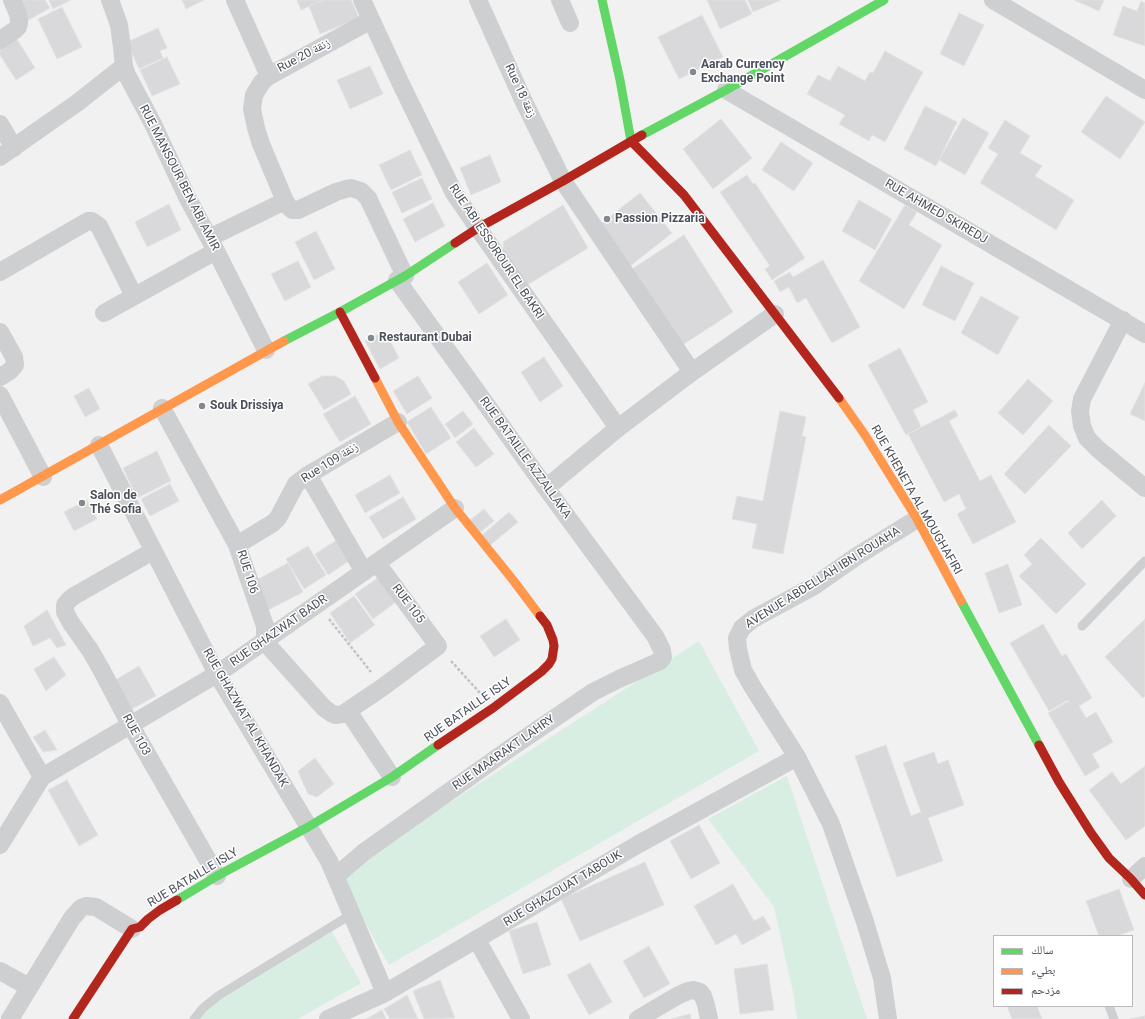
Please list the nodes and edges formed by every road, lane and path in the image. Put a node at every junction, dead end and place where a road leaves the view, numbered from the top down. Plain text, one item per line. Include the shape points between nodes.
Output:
1 (12, 0) edge
2 (110, 0) edge
3 (235, 0) edge
4 (362, 0) edge
5 (478, 0) edge
6 (560, 0) edge
7 (602, 0) edge
8 (884, 0) edge
9 (993, 0) edge
10 (371, 20) junction
11 (570, 23) dead end
12 (0, 40) edge
13 (124, 66) junction
14 (268, 76) junction
15 (726, 90) junction
16 (1145, 90) edge
17 (0, 124) edge
18 (631, 141) junction
19 (7, 152) edge
20 (563, 181) junction
21 (285, 201) junction
22 (478, 228) junction
23 (213, 245) junction
24 (0, 272) edge
25 (401, 278) junction
26 (134, 296) junction
27 (340, 312) junction
28 (104, 313) dead end
29 (776, 314) junction
30 (1123, 320) junction
31 (0, 332) edge
32 (1145, 334) edge
33 (266, 350) junction
34 (692, 372) junction
35 (0, 377) edge
36 (0, 395) edge
37 (162, 408) junction
38 (398, 422) junction
39 (618, 428) junction
40 (99, 445) junction
41 (308, 475) junction
42 (43, 476) junction
43 (546, 488) junction
44 (1145, 488) edge
45 (0, 500) edge
46 (455, 508) junction
47 (917, 519) junction
48 (237, 545) junction
49 (153, 550) junction
50 (1145, 561) edge
51 (371, 568) junction
52 (318, 605) junction
53 (1082, 626) dead end
54 (655, 636) joint
55 (265, 642) junction
56 (444, 652) junction
57 (217, 674) junction
58 (383, 687) junction
59 (0, 703) edge
60 (494, 708) junction
61 (347, 711) junction
62 (130, 726) junction
63 (797, 757) junction
64 (42, 777) junction
65 (392, 777) junction
66 (308, 827) junction
67 (0, 845) edge
68 (1145, 866) edge
69 (216, 876) junction
70 (336, 876) junction
71 (1131, 879) junction
72 (1145, 895) edge
73 (352, 914) junction
74 (132, 929) junction
75 (477, 940) junction
76 (0, 971) edge
77 (29, 987) junction
78 (385, 993) junction
79 (1110, 1007) edge
80 (709, 1017) edge
81 (10, 1019) edge
82 (74, 1019) edge
83 (194, 1019) edge
84 (328, 1019) edge
85 (521, 1019) edge
86 (638, 1019) edge
87 (888, 1019) edge
88 (1114, 1019) edge

1 - 12 street via 18,14 18,27
2 - 13 street, RUE MANSOUR BEN ABI AMIR via 119,24
3 - 14 street, Rue 20 زنقة
4 - 10 street, RUE ABI ESSOROUR EL BAKRI
5 - 20 street, Rue 18 زنقة
6 - 11 street
7 - 18 street
8 - 15 street
9 - 16 street
10 - 14 street, Rue 20 زنقة
10 - 22 street, RUE ABI ESSOROUR EL BAKRI via 454,193
13 - 19 street
13 - 23 street, RUE MANSOUR BEN ABI AMIR
14 - 21 street via 254,95 252,109 261,144
15 - 18 street
15 - 30 street, RUE AHMED SKIREDJ
17 - 19 street
18 - 20 street
18 - 29 street, RUE KHENETA AL MOUGHAFIRI via 684,195
20 - 22 street
20 - 34 street, Rue 18 زنقة
21 - 23 street
21 - 25 street, RUE BATAILLE AZZALLAKA via 292,210 296,210 346,189 361,191 368,198
22 - 25 street
22 - 39 street, RUE ABI ESSOROUR EL BAKRI
23 - 26 street
23 - 33 street, RUE MANSOUR BEN ABI AMIR
24 - 26 street via 92,221 98,226
25 - 27 street
25 - 43 street, RUE BATAILLE AZZALLAKA
26 - 28 street
27 - 33 street
27 - 38 street, RUE BATAILLE ISLY
29 - 34 street
29 - 47 street, RUE KHENETA AL MOUGHAFIRI via 865,434
30 - 32 street, RUE AHMED SKIREDJ
30 - 44 street via 1082,399 1080,412 1087,438
31 - 35 street via 15,365
33 - 37 street
34 - 39 street
36 - 42 street
37 - 40 street
37 - 48 street, RUE 106
38 - 41 street, Rue 109 زنقة
38 - 46 street, RUE BATAILLE ISLY
39 - 43 street
40 - 42 street
40 - 49 street, RUE GHAZWAT AL KHANDAK
41 - 48 street, Rue 109 زنقة via 296,484 273,523
41 - 51 street, RUE 105
42 - 45 street
43 - 54 street, RUE BATAILLE AZZALLAKA
46 - 51 street, RUE GHAZWAT BADR
46 - 60 street, RUE BATAILLE ISLY via 542,618 553,640 552,660 547,667
47 - 63 street, AVENUE ABDELLAH IBN ROUAHA via 814,586 753,619 742,628 737,638 744,670
47 - 71 street, RUE KHENETA AL MOUGHAFIRI via 1075,809 1109,858
48 - 55 street, RUE 106 via 264,626
49 - 57 street, RUE GHAZWAT AL KHANDAK
49 - 62 street, RUE 103 via 74,596 64,608 90,650
50 - 53 lane
51 - 52 street, RUE GHAZWAT BADR
51 - 56 street, RUE 105
52 - 55 street, RUE GHAZWAT BADR
52 - 58 path
54 - 70 street, RUE MAARAKT LAHRY via 663,654 660,661 593,692 383,838
55 - 57 street, RUE GHAZWAT BADR
55 - 61 street via 324,708 335,715
56 - 58 street
56 - 60 path
57 - 62 street, RUE GHAZWAT BADR
57 - 66 street, RUE GHAZWAT AL KHANDAK
58 - 61 street
59 - 64 street
60 - 65 street, RUE BATAILLE ISLY
61 - 65 street
62 - 64 street, RUE GHAZWAT BADR
62 - 69 street, RUE 103
63 - 75 street, RUE GHAZOUAT TABOUK via 637,845
63 - 87 street, AVENUE ABDELLAH IBN ROUAHA via 831,824 866,922 882,978
64 - 67 street, RUE GHAZWAT BADR
65 - 66 street, RUE BATAILLE ISLY
66 - 69 street, RUE BATAILLE ISLY
66 - 70 street, RUE GHAZWAT AL KHANDAK
68 - 71 street
69 - 74 street, RUE BATAILLE ISLY
70 - 73 street, RUE GHAZWAT AL KHANDAK
71 - 72 street, RUE KHENETA AL MOUGHAFIRI
73 - 78 street, RUE GHAZWAT AL KHANDAK
73 - 83 lane via 218,996
74 - 77 street via 96,907 81,908 72,918
74 - 82 street, RUE BATAILLE ISLY
75 - 78 street, RUE GHAZOUAT TABOUK
75 - 85 street
76 - 77 street
77 - 81 street
78 - 84 street, RUE GHAZOUAT TABOUK
79 - 88 lane
80 - 86 street via 703,996 693,990 677,996

